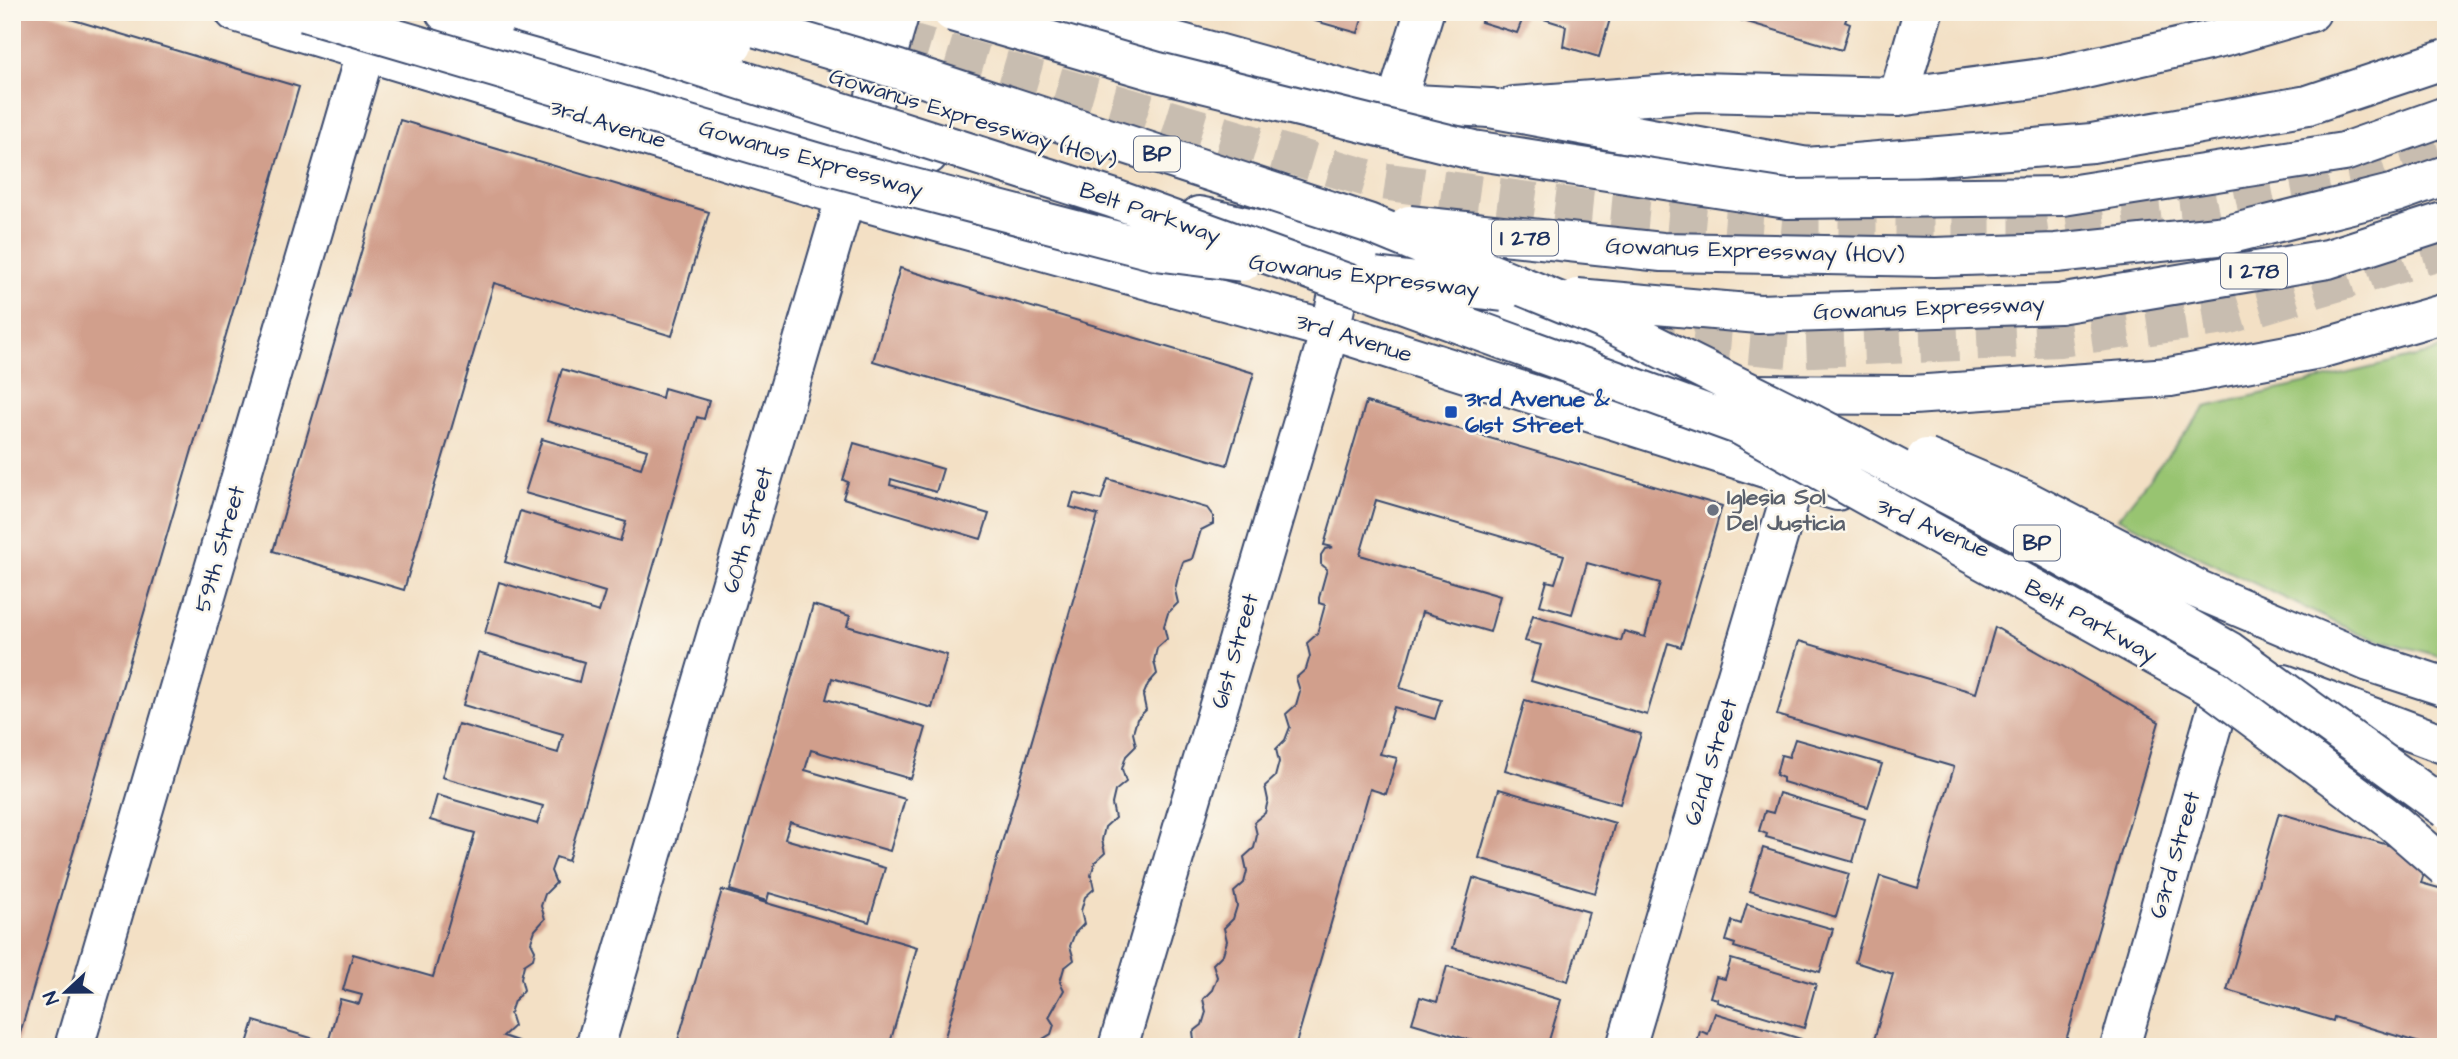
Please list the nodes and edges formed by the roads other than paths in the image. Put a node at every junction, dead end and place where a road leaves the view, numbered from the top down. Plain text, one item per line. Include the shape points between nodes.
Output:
1 (235, 12) edge
2 (305, 12) edge
3 (445, 12) edge
4 (516, 12) edge
5 (625, 12) edge
6 (703, 12) edge
7 (806, 12) edge
8 (952, 12) edge
9 (1071, 12) edge
10 (1424, 12) edge
11 (1923, 12) edge
12 (2311, 12) edge
13 (897, 25) edge
14 (366, 50) junction
15 (2446, 59) edge
16 (1898, 97) junction
17 (1396, 103) junction
18 (1490, 108) junction
19 (2446, 116) edge
20 (863, 140) junction
21 (2446, 175) edge
22 (846, 197) junction
23 (2446, 221) edge
24 (1347, 254) junction
25 (2446, 313) edge
26 (1602, 319) junction
27 (1330, 330) junction
28 (1715, 394) junction
29 (1796, 477) junction
30 (1911, 515) junction
31 (2230, 663) junction
32 (2446, 687) edge
33 (2446, 745) edge
34 (2446, 809) edge
35 (2446, 868) edge
36 (74, 1047) edge
37 (596, 1047) edge
38 (1118, 1047) edge
39 (1626, 1047) edge
40 (2120, 1047) edge

1 - 14 main road, 3rd Avenue
2 - 23 main road, Gowanus Expressway / I 278, bridge via 825,165 1156,251 1489,291 1759,314 2059,304 2328,259
3 - 20 main road
4 - 35 main road, Belt Parkway / BP, bridge via 1112,198 1741,426 2213,688 2393,822
5 - 21 main road, Gowanus Expressway (HOV) / I 278, bridge via 1254,205 1662,252 1934,257 2056,253 2227,235 2395,193
6 - 26 main road, Belt Parkway / BP, bridge via 899,70 1368,223
7 - 13 main road
8 - 19 main road, bridge via 1158,72 1473,149 1787,199 2063,196 2344,152
9 - 17 main road
10 - 17 main road
11 - 16 main road
12 - 16 main road via 2050,77
13 - 20 main road, 60th Street
14 - 22 main road, 3rd Avenue
14 - 36 main road, 59th Street
15 - 18 main road, bridge via 2308,105 2092,143 1807,167
16 - 18 main road via 1697,92
17 - 18 main road
20 - 22 main road, 60th Street
20 - 24 main road via 1303,239
22 - 27 main road, 3rd Avenue
22 - 37 main road, 60th Street
24 - 27 main road, 61st Street
24 - 28 main road via 1568,329
25 - 28 main road via 2319,349 2170,377 1913,395
26 - 32 main road, bridge via 2025,500 2199,590 2369,662
26 - 34 main road, Belt Parkway / BP, bridge via 2008,526 2229,651
27 - 29 main road, 3rd Avenue
27 - 38 main road, 61st Street
28 - 30 main road
29 - 30 main road, 3rd Avenue
29 - 39 main road, 62nd Street
30 - 31 main road, 3rd Avenue
31 - 33 main road, 3rd Avenue
31 - 40 main road, 63rd Street

